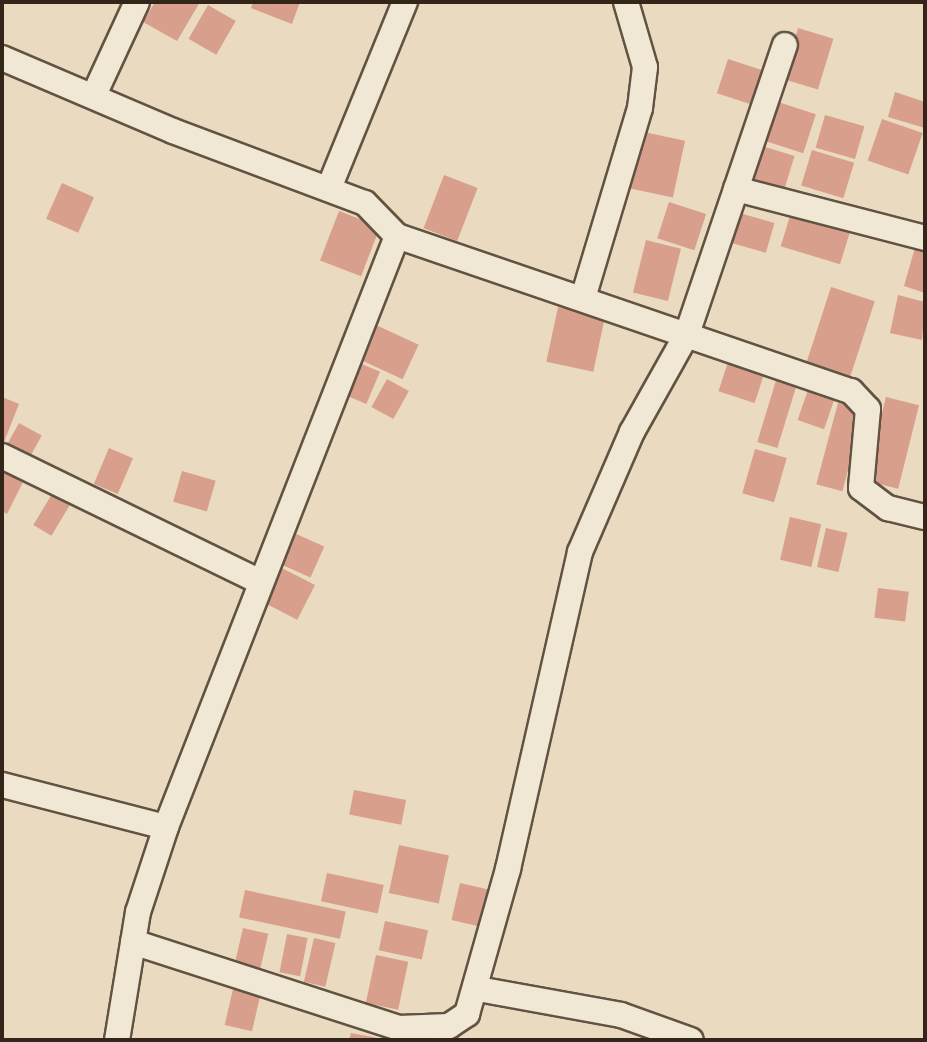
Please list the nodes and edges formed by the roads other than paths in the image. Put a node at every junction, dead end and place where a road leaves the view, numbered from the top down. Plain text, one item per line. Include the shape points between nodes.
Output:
1 (137, 2) edge
2 (405, 2) edge
3 (626, 2) edge
4 (785, 45) dead end
5 (2, 58) edge
6 (94, 95) junction
7 (329, 188) junction
8 (736, 189) junction
9 (397, 236) junction
10 (925, 238) edge
11 (583, 299) junction
12 (687, 334) junction
13 (2, 456) edge
14 (925, 517) edge
15 (260, 582) junction
16 (2, 785) edge
17 (166, 827) junction
18 (132, 942) junction
19 (478, 989) junction
20 (117, 1040) edge
21 (691, 1040) edge

1 - 6 street
2 - 7 street
3 - 11 street via 645,67 640,108
4 - 8 street
5 - 6 street
6 - 7 street via 173,131
7 - 9 street via 365,203
8 - 10 street
8 - 12 street
9 - 11 street
9 - 15 street
11 - 12 street
12 - 14 street via 829,381 863,399 868,424 861,488 888,508
12 - 19 street via 632,432 580,552
13 - 15 street
15 - 17 street
16 - 17 street
17 - 18 street
18 - 19 street via 399,1028 449,1027 467,1014
18 - 20 street
19 - 21 street via 621,1015

